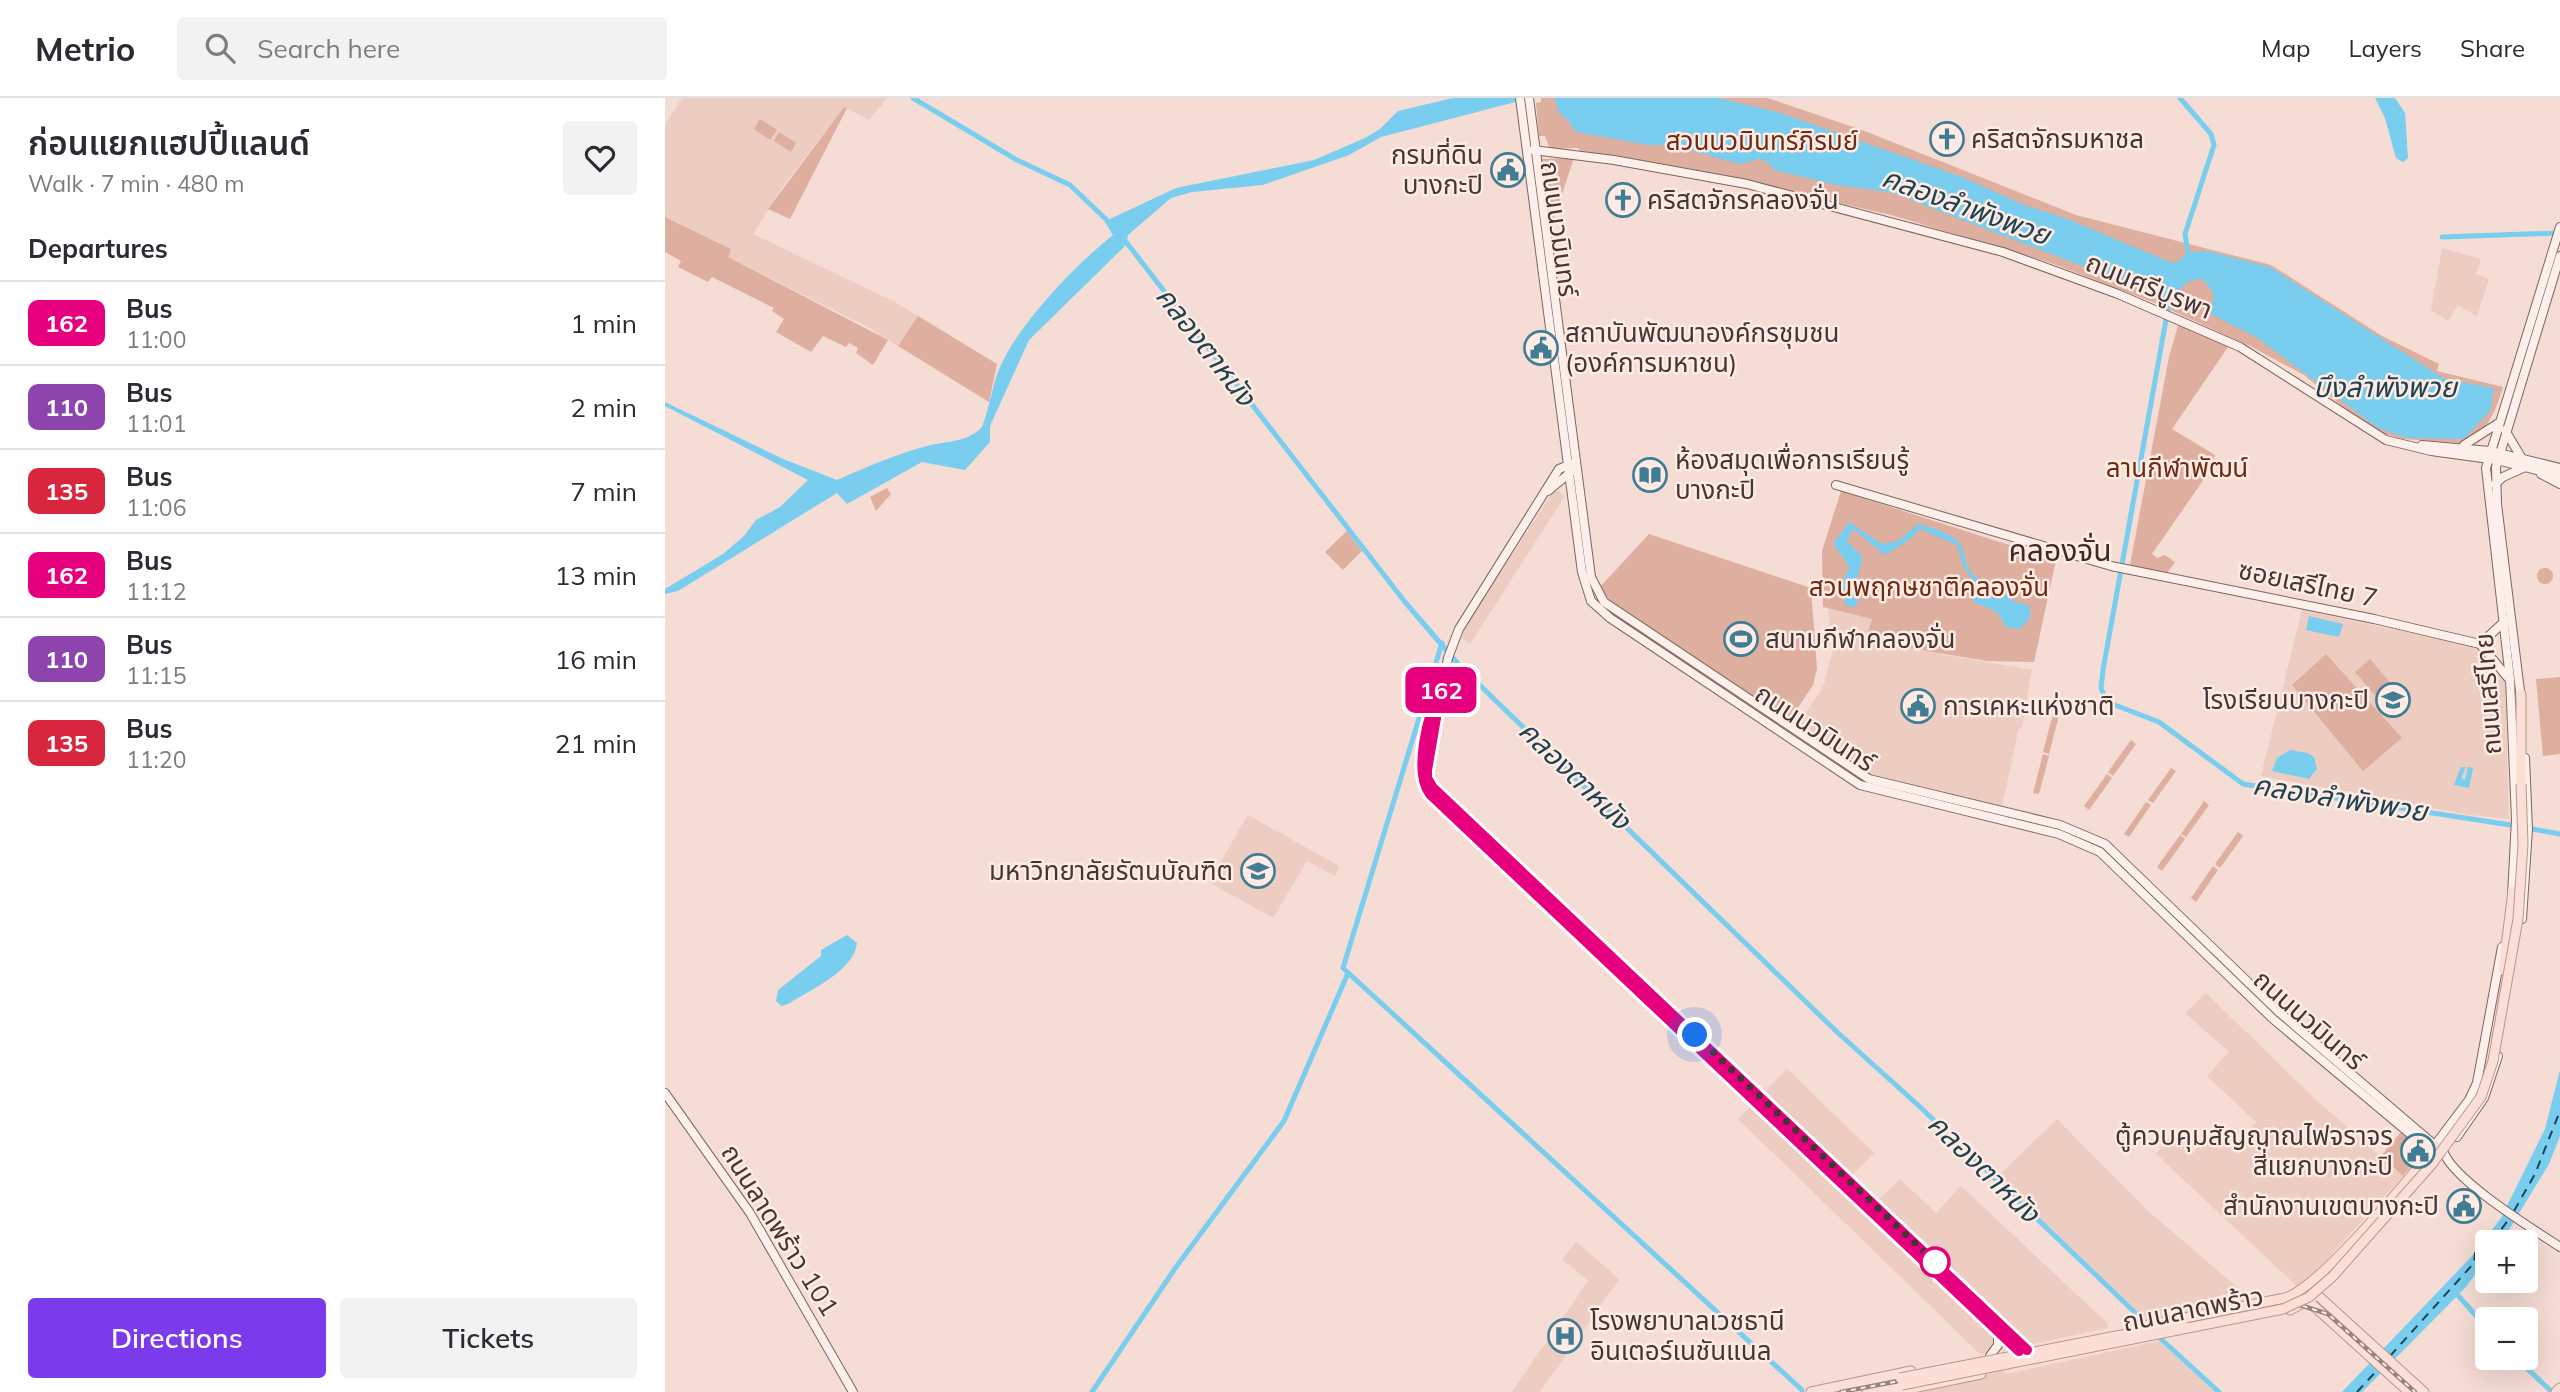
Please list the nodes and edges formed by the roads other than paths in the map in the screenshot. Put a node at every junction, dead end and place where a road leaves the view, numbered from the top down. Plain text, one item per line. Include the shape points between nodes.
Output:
1 (1525, 99) edge
2 (1531, 150) junction
3 (2560, 228) edge
4 (2560, 256) edge
5 (2499, 421) junction
6 (2505, 430) junction
7 (2405, 445) junction
8 (2453, 446) junction
9 (1568, 453) junction
10 (2493, 455) junction
11 (2523, 463) junction
12 (2560, 465) edge
13 (2537, 466) junction
14 (1574, 467) junction
15 (1559, 469) junction
16 (2560, 476) edge
17 (2495, 484) junction
18 (2560, 484) edge
19 (1836, 485) dead end
20 (1551, 490) junction
21 (1573, 495) junction
22 (2504, 622) junction
23 (2480, 644) junction
24 (2509, 679) junction
25 (1441, 689) junction
26 (2521, 694) junction
27 (1463, 703) dead end
28 (1440, 706) junction
29 (1435, 717) junction
30 (2513, 891) junction
31 (665, 1093) edge
32 (2389, 1112) junction
33 (2432, 1149) junction
34 (2444, 1157) junction
35 (1842, 1179) junction
36 (2560, 1247) edge
37 (2304, 1289) junction
38 (2317, 1295) junction
39 (2309, 1302) junction
40 (1998, 1331) junction
41 (2356, 1338) junction
42 (2023, 1350) junction
43 (1990, 1356) junction
44 (2030, 1363) junction
45 (1901, 1381) junction
46 (2560, 1388) edge
47 (2407, 1390) edge
48 (853, 1392) edge
49 (1811, 1392) edge
50 (1828, 1392) edge
51 (1867, 1392) edge
52 (1894, 1392) edge
53 (2424, 1392) edge
54 (2556, 1392) edge

1 - 2 main road, ถนนนวมินทร์
2 - 7 main road, ถนนศรีบูรพา via 1714,177 2003,252 2175,317 2254,355 2379,438
2 - 9 main road, ถนนนวมินทร์
2 - 14 main road, ถนนนวมินทร์
3 - 5 main road, ถนนเสรีไทย
4 - 6 main road, ถนนเสรีไทย
5 - 8 main road via 2471,443
5 - 10 main road, ถนนเสรีไทย
6 - 10 main road, ถนนเสรีไทย
6 - 11 main road
7 - 8 main road, ถนนศรีบูรพา
7 - 10 main road, ถนนศรีบูรพา
8 - 10 main road, ถนนศรีบูรพา
9 - 14 main road, ถนนนวมินทร์
9 - 15 main road
10 - 11 main road, ถนนศรีบูรพา
10 - 17 main road, ถนนเสรีไทย
10 - 22 main road, ถนนเสรีไทย via 2487,492
11 - 13 main road, ถนนศรีบูรพา
11 - 17 main road
12 - 13 main road, ถนนศรีบูรพา
13 - 16 main road, ถนนศรีบูรพา
13 - 18 main road
14 - 15 main road
14 - 20 main road
14 - 21 main road, ถนนนวมินทร์
14 - 32 main road, ถนนนวมินทร์ via 1591,577 1604,601 1869,779 2060,825 2105,844
15 - 20 main road via 1549,484
17 - 26 main road, ถนนเสรีไทย
19 - 23 main road, ซอยเสรีไทย 7 via 2127,570
20 - 21 main road via 1565,488
20 - 25 main road via 1459,629
21 - 32 main road, ถนนนวมินทร์ via 1585,587 1591,601 1611,618 1860,785 2059,834 2100,852 2282,1027
22 - 23 main road
22 - 24 main road, ถนนเสรีไทย
23 - 24 main road
24 - 30 main road, ถนนเสรีไทย via 2516,819
25 - 28 main road
25 - 29 main road
26 - 34 main road, ถนนเสรีไทย via 2528,819 2522,915 2496,1067 2481,1104
26 - 45 main road, bridge via 2523,844 2518,919 2486,1085 2432,1164 2327,1282 2283,1309
27 - 28 main road
28 - 29 main road
29 - 35 main road via 1424,775 1430,794
30 - 33 main road, ถนนเสรีไทย via 2480,1074 2469,1100
30 - 45 main road, bridge via 2485,1072 2470,1105 2409,1184 2305,1292 2273,1305
31 - 48 main road, ถนนลาดพร้าว 101 via 760,1228
32 - 33 main road, ถนนนวมินทร์
33 - 34 main road, ถนนนวมินทร์
33 - 37 main road
34 - 36 main road, ถนนนวมินทร์ via 2504,1210
34 - 38 main road, ถนนลาดพร้าว
35 - 40 main road
35 - 42 main road
37 - 38 main road
37 - 39 main road
37 - 42 main road, ถนนลาดพร้าว via 2285,1298
38 - 39 main road, ถนนลาดพร้าว
38 - 41 main road
39 - 41 main road
39 - 44 main road, ถนนลาดพร้าว via 2264,1316
40 - 42 main road
40 - 43 main road via 1998,1345
41 - 47 main road
41 - 53 main road
42 - 43 main road, ถนนลาดพร้าว
42 - 44 main road
43 - 49 main road, ถนนลาดพร้าว
44 - 52 main road, ถนนลาดพร้าว
45 - 50 main road
45 - 51 main road
46 - 54 main road

